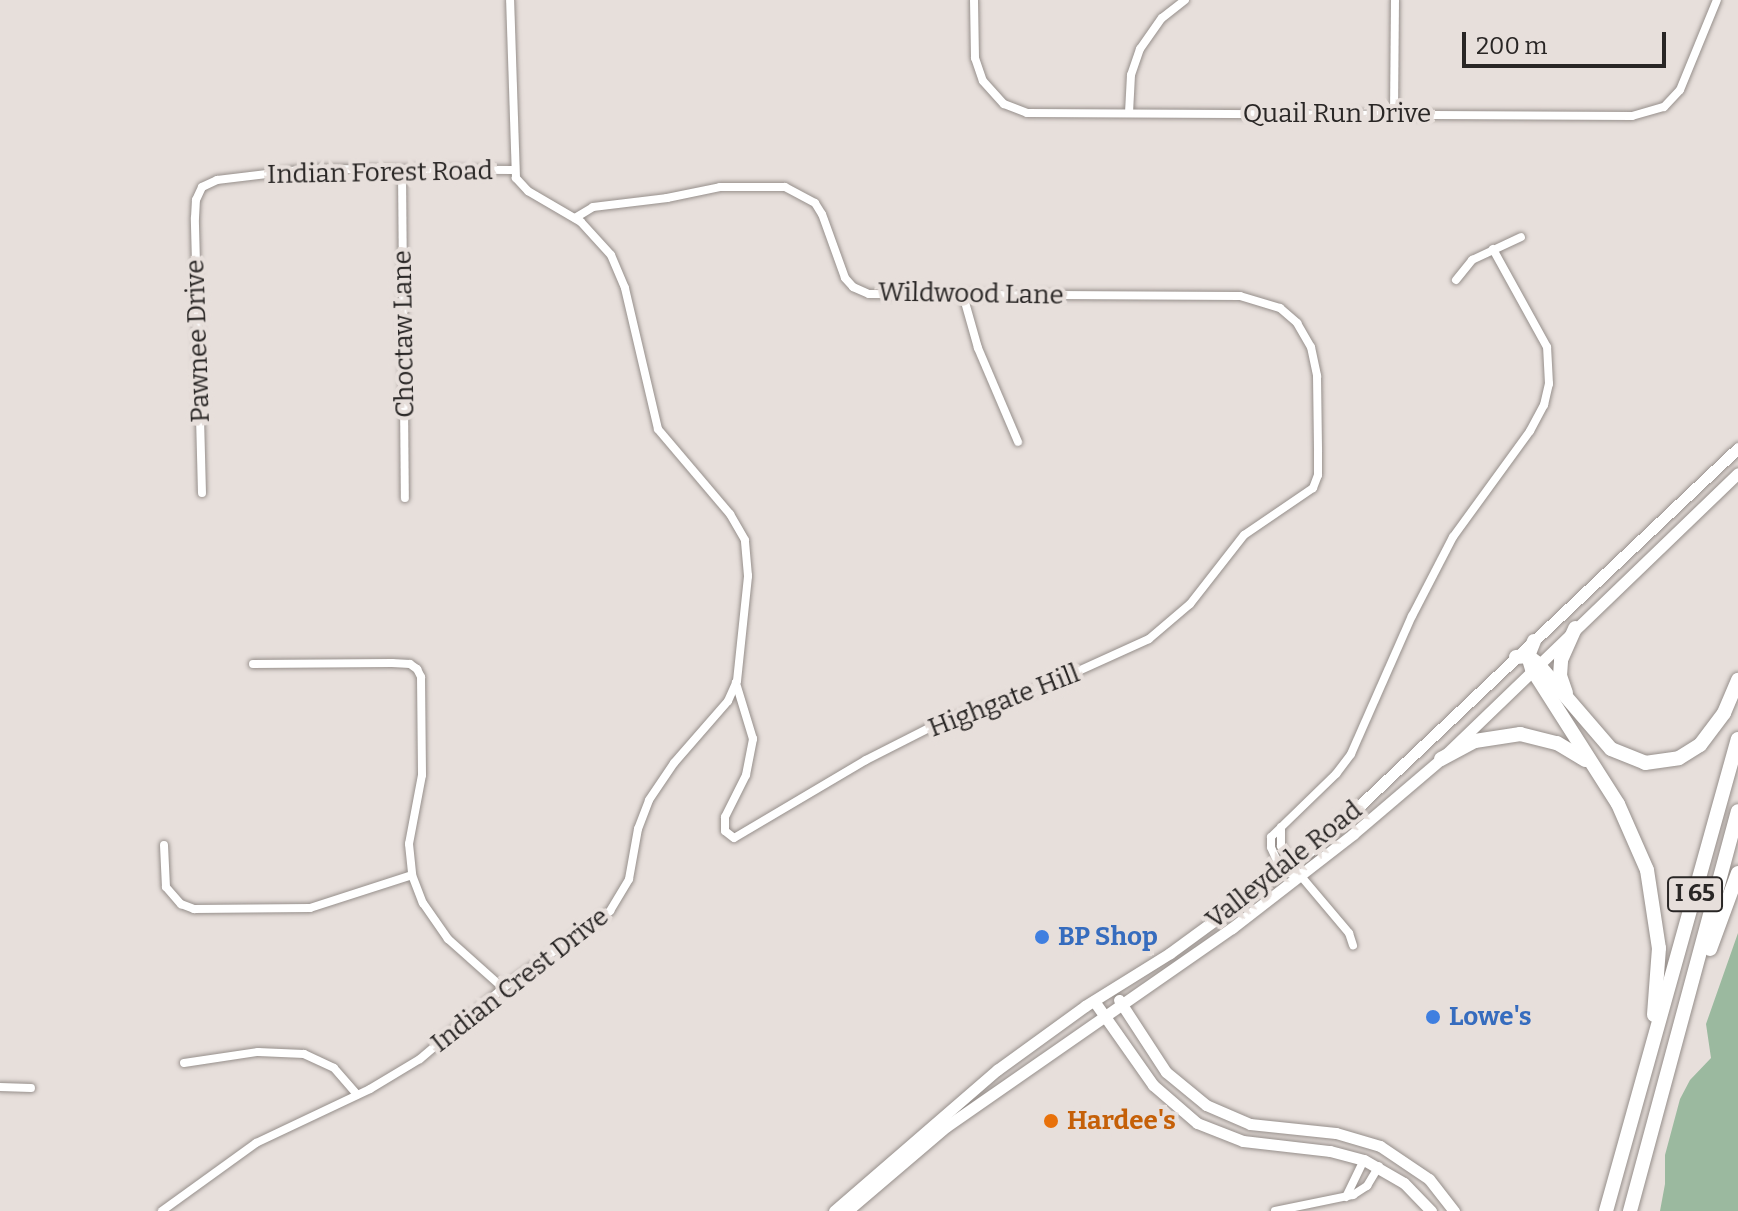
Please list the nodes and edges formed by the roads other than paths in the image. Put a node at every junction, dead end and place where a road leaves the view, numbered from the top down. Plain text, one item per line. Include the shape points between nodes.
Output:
1 (510, 0) edge
2 (974, 0) edge
3 (1185, 0) edge
4 (1395, 0) edge
5 (1717, 0) edge
6 (1129, 113) junction
7 (1394, 114) junction
8 (402, 170) junction
9 (514, 170) junction
10 (201, 189) joint
11 (575, 218) junction
12 (1521, 237) dead end
13 (1493, 249) junction
14 (1456, 280) dead end
15 (963, 295) junction
16 (1317, 399) joint
17 (1018, 442) dead end
18 (1738, 448) edge
19 (1738, 473) edge
20 (202, 493) dead end
21 (405, 498) dead end
22 (1575, 628) junction
23 (1534, 641) joint
24 (1528, 661) junction
25 (253, 664) dead end
26 (1738, 680) edge
27 (736, 683) junction
28 (1569, 700) junction
29 (1738, 739) edge
30 (1441, 759) junction
31 (1595, 768) junction
32 (1738, 811) edge
33 (1281, 827) junction
34 (164, 845) dead end
35 (1294, 864) junction
36 (1282, 872) junction
37 (1738, 873) edge
38 (412, 875) junction
39 (1300, 875) junction
40 (1353, 945) dead end
41 (503, 988) junction
42 (1114, 989) junction
43 (1094, 1001) junction
44 (1121, 1004) junction
45 (1687, 1005) junction
46 (1104, 1016) junction
47 (1651, 1048) junction
48 (184, 1063) dead end
49 (0, 1087) edge
50 (31, 1088) dead end
51 (357, 1094) junction
52 (1380, 1146) junction
53 (1372, 1164) junction
54 (1345, 1197) junction
55 (162, 1211) edge
56 (834, 1211) edge
57 (847, 1211) edge
58 (1275, 1211) edge
59 (1431, 1211) edge
60 (1454, 1211) edge
61 (1606, 1211) edge
62 (1630, 1211) edge

1 - 9 street
2 - 6 street, Quail Run Drive via 979,74 1004,104 1032,114
3 - 6 street via 1162,18 1140,49 1131,75
4 - 7 street
5 - 7 street, Quail Run Drive via 1680,90 1654,111 1632,116
6 - 7 street, Quail Run Drive
8 - 9 street, Indian Forest Road
8 - 10 street, Indian Forest Road via 279,172 217,180
8 - 21 street, Choctaw Lane
9 - 11 street, Indian Crest Drive via 528,191
10 - 20 street, Pawnee Drive via 195,218
11 - 15 street, Wildwood Lane via 593,207 720,187 785,187 805,195 819,209 841,271 853,287 876,295
11 - 27 street, Indian Crest Drive via 599,239 616,265 661,434 730,514 745,540 748,576
12 - 13 street
13 - 14 street via 1472,260
13 - 33 street via 1547,347 1550,372 1544,405 1453,537 1351,754
15 - 16 street, Wildwood Lane via 1261,299 1291,316 1306,335 1314,355
15 - 17 street via 978,348
16 - 27 street, Highgate Hill via 1318,475 1313,488 1244,535 1190,604 1157,635 1041,688 939,723 734,838 725,831 725,817 749,765 753,739
18 - 23 main road
19 - 22 main road, Valleydale Road
22 - 24 main road, Valleydale Road
22 - 28 highway via 1561,660 1561,684
23 - 24 highway
24 - 28 highway
24 - 30 main road, Valleydale Road
24 - 31 highway
24 - 35 main road, Valleydale Road
25 - 38 street via 392,663 417,669 422,775 409,844
26 - 28 highway via 1708,736 1690,752 1656,763 1634,761 1611,749
27 - 41 street, Indian Crest Drive via 728,701 649,800 629,879 614,906
29 - 47 highway, I 65
30 - 31 highway via 1475,741 1520,734 1564,746
30 - 39 main road, Valleydale Road
31 - 47 highway via 1628,823 1652,892 1659,961
32 - 45 highway, I 65
33 - 35 street via 1281,846
33 - 36 street via 1270,842
34 - 38 street via 166,887 181,904 194,909 310,908
35 - 36 main road, Valleydale Road
35 - 39 street
36 - 39 street
36 - 42 main road, Valleydale Road
37 - 45 highway
38 - 41 street via 423,903 448,939
39 - 40 street via 1349,933
39 - 44 main road, Valleydale Road
41 - 51 street, Indian Crest Drive via 433,1050
42 - 43 main road, Valleydale Road
42 - 44 main road
43 - 46 main road
43 - 56 main road, Valleydale Road via 978,1084
44 - 46 main road, Valleydale Road
44 - 52 main road via 1166,1072 1217,1111 1250,1124 1336,1133
45 - 62 highway, I 65
46 - 53 main road via 1153,1085 1197,1123 1243,1141 1330,1151
46 - 57 main road, Valleydale Road via 947,1126
47 - 61 highway, I 65
48 - 51 street via 258,1052 304,1054 334,1068
49 - 50 street
51 - 55 street, Indian Crest Drive via 256,1143
52 - 53 main road
52 - 60 main road via 1429,1179
53 - 54 street
53 - 54 street via 1367,1186
53 - 59 main road via 1404,1183
54 - 58 street

